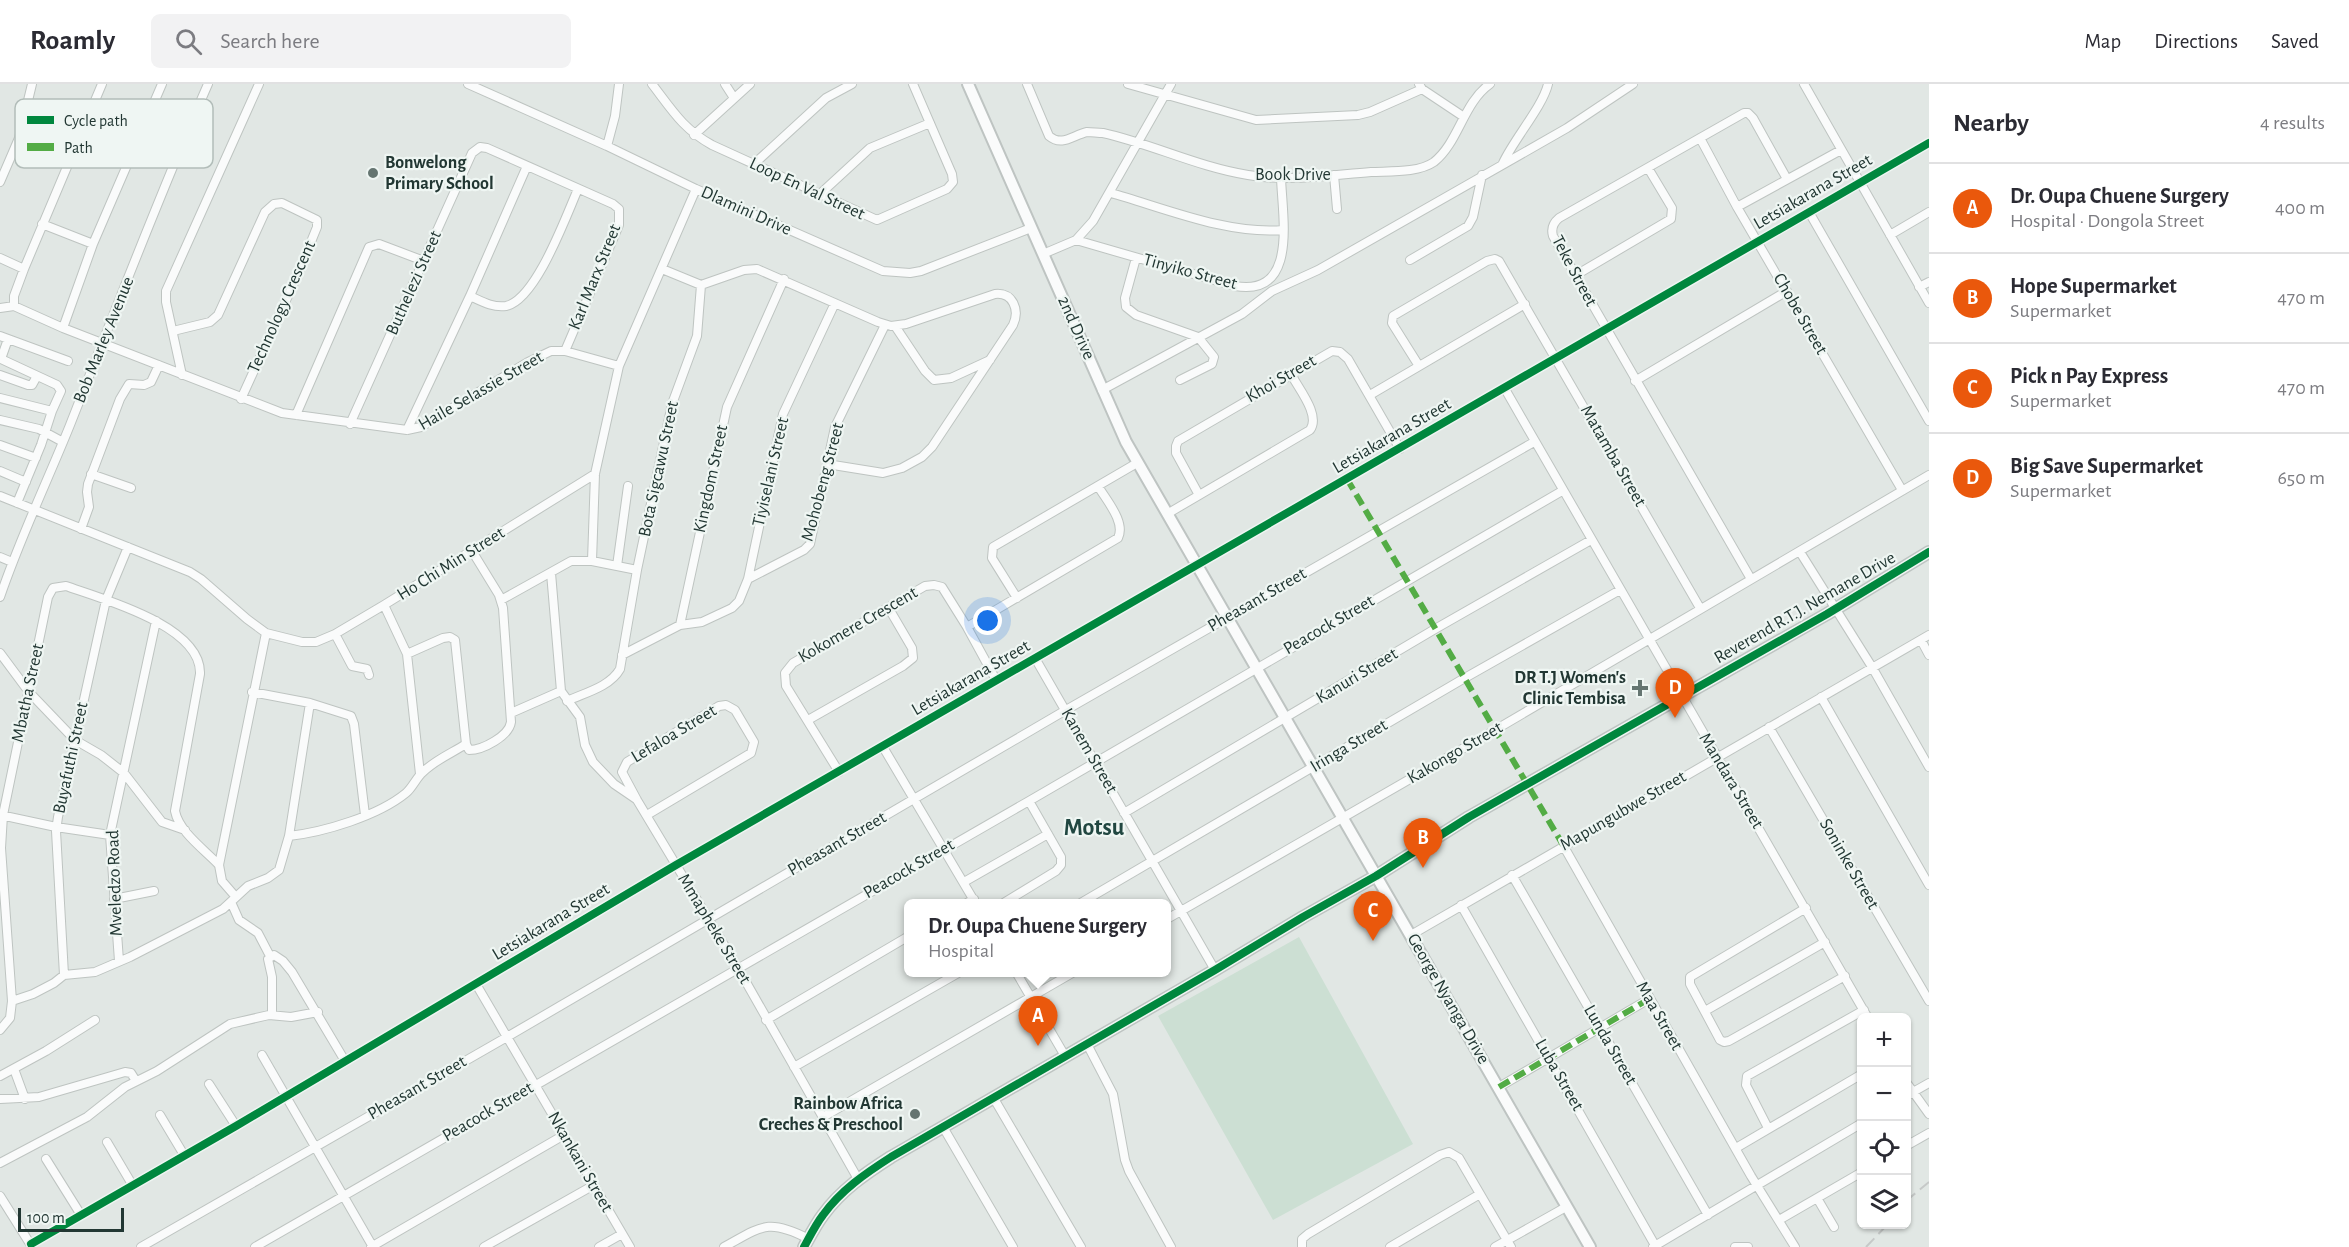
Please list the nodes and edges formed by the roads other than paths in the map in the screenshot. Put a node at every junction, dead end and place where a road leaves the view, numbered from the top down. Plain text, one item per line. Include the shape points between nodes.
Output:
1 (32, 84) edge
2 (102, 84) edge
3 (162, 84) edge
4 (208, 84) edge
5 (259, 84) edge
6 (468, 84) edge
7 (619, 84) edge
8 (652, 84) edge
9 (725, 84) edge
10 (750, 84) edge
11 (852, 84) edge
12 (913, 84) edge
13 (968, 84) edge
14 (1027, 84) edge
15 (1128, 84) edge
16 (1171, 84) edge
17 (1490, 84) edge
18 (1548, 84) edge
19 (1634, 84) edge
20 (1804, 84) edge
21 (1421, 87) edge
22 (1164, 94) junction
23 (734, 98) junction
24 (28, 99) edge
25 (96, 99) edge
26 (156, 99) edge
27 (202, 99) edge
28 (1464, 117) junction
29 (930, 123) junction
30 (694, 135) junction
31 (1700, 138) junction
32 (1136, 143) junction
33 (1929, 143) edge
34 (607, 146) junction
35 (15, 147) edge
36 (483, 147) joint
37 (1841, 150) junction
38 (1503, 163) junction
39 (754, 164) junction
40 (527, 166) junction
41 (66, 168) edge
42 (126, 168) edge
43 (172, 168) edge
44 (1648, 168) junction
45 (1334, 175) junction
46 (1482, 175) junction
47 (1281, 177) junction
48 (1787, 179) junction
49 (0, 182) edge
50 (1860, 183) junction
51 (578, 189) junction
52 (696, 189) junction
53 (1110, 193) junction
54 (820, 194) junction
55 (1737, 207) junction
56 (1337, 208) dead end
57 (1809, 212) junction
58 (1929, 212) edge
59 (42, 224) junction
60 (1031, 228) junction
61 (1283, 230) junction
62 (1890, 235) junction
63 (1076, 240) junction
64 (1757, 241) junction
65 (93, 244) junction
66 (1043, 254) junction
67 (0, 258) edge
68 (1136, 258) junction
69 (1410, 260) dead end
70 (424, 261) junction
71 (662, 268) junction
72 (24, 269) junction
73 (1576, 275) junction
74 (784, 279) junction
75 (1266, 282) junction
76 (1929, 282) edge
77 (701, 285) junction
78 (1919, 287) junction
79 (1272, 291) junction
80 (1787, 291) junction
81 (470, 296) junction
82 (835, 303) junction
83 (1929, 303) edge
84 (1525, 304) junction
85 (14, 306) junction
86 (0, 308) edge
87 (885, 325) junction
88 (895, 326) junction
89 (63, 328) junction
90 (1605, 329) junction
91 (173, 331) junction
92 (1198, 337) junction
93 (4, 338) edge
94 (103, 342) junction
95 (565, 351) junction
96 (1556, 358) junction
97 (990, 360) junction
98 (68, 361) dead end
99 (159, 365) junction
100 (619, 366) junction
101 (1419, 366) junction
102 (1291, 374) junction
103 (0, 375) edge
104 (182, 375) junction
105 (37, 376) junction
106 (1180, 380) dead end
107 (1635, 381) junction
108 (1505, 389) junction
109 (1102, 390) junction
110 (1370, 395) junction
111 (0, 398) edge
112 (241, 399) junction
113 (52, 411) junction
114 (296, 415) junction
115 (0, 420) edge
116 (1929, 421) edge
117 (351, 424) junction
118 (407, 430) junction
119 (44, 432) junction
120 (63, 442) junction
121 (1534, 442) junction
122 (0, 445) edge
123 (1400, 448) junction
124 (36, 458) junction
125 (1137, 463) junction
126 (827, 464) junction
127 (0, 471) edge
128 (92, 474) junction
129 (595, 474) junction
130 (1929, 475) edge
131 (26, 482) junction
132 (627, 486) dead end
133 (1098, 486) junction
134 (131, 488) dead end
135 (1902, 490) junction
136 (1562, 491) junction
137 (1199, 495) junction
138 (0, 496) edge
139 (17, 502) junction
140 (34, 510) junction
141 (1167, 514) junction
142 (81, 529) junction
143 (1591, 540) junction
144 (128, 547) junction
145 (472, 551) junction
146 (1800, 552) junction
147 (1929, 552) edge
148 (0, 557) edge
149 (592, 561) junction
150 (12, 562) junction
151 (1197, 565) junction
152 (617, 566) junction
153 (637, 570) junction
154 (551, 573) junction
155 (748, 579) junction
156 (1751, 579) junction
157 (1620, 590) junction
158 (0, 597) edge
159 (1017, 598) junction
160 (106, 600) junction
161 (501, 600) junction
162 (384, 605) junction
163 (888, 608) junction
164 (1700, 608) junction
165 (1836, 608) junction
166 (1227, 618) junction
167 (156, 621) junction
168 (680, 625) junction
169 (967, 627) junction
170 (266, 633) junction
171 (335, 634) junction
172 (1929, 635) edge
173 (1648, 638) junction
174 (1920, 640) junction
175 (0, 652) edge
176 (407, 654) junction
177 (622, 655) junction
178 (1929, 655) edge
179 (1035, 658) junction
180 (1257, 667) junction
181 (1872, 667) junction
182 (369, 675) dead end
183 (996, 680) junction
184 (561, 691) junction
185 (29, 692) junction
186 (252, 692) junction
187 (1681, 696) junction
188 (1821, 697) junction
189 (567, 701) junction
190 (310, 703) junction
191 (1066, 710) junction
192 (511, 713) junction
193 (1286, 718) junction
194 (808, 720) junction
195 (1769, 727) junction
196 (75, 740) junction
197 (466, 744) junction
198 (883, 747) junction
199 (1717, 757) junction
200 (1094, 762) junction
201 (1929, 767) edge
202 (1314, 768) junction
203 (838, 772) junction
204 (124, 773) junction
205 (420, 774) junction
206 (915, 799) junction
207 (638, 800) junction
208 (1029, 801) junction
209 (1124, 813) junction
210 (1, 815) edge
211 (365, 815) junction
212 (647, 815) junction
213 (1343, 818) junction
214 (56, 827) junction
215 (185, 830) junction
216 (1048, 834) junction
217 (110, 835) junction
218 (289, 836) junction
219 (1563, 845) junction
220 (944, 849) junction
221 (1152, 861) junction
222 (219, 865) junction
223 (676, 865) junction
224 (1512, 875) junction
225 (1377, 878) junction
226 (964, 882) junction
227 (1929, 885) edge
228 (154, 891) dead end
229 (114, 899) junction
230 (233, 899) junction
231 (974, 899) edge
232 (1009, 899) edge
233 (1086, 899) edge
234 (1461, 905) junction
235 (1806, 908) junction
236 (1180, 912) junction
237 (1171, 917) edge
238 (708, 919) junction
239 (1411, 935) junction
240 (904, 939) edge
241 (1825, 942) junction
242 (270, 956) junction
243 (119, 961) junction
244 (738, 968) junction
245 (1215, 970) junction
246 (64, 975) junction
247 (1845, 976) junction
248 (951, 977) edge
249 (1019, 977) edge
250 (1065, 977) edge
251 (476, 984) junction
252 (1030, 997) junction
253 (1650, 999) junction
254 (12, 1001) junction
255 (1929, 1001) edge
256 (1705, 1011) junction
257 (318, 1012) junction
258 (1865, 1013) edge
259 (272, 1015) junction
260 (1857, 1019) edge
261 (95, 1020) dead end
262 (766, 1020) junction
263 (1600, 1028) junction
264 (0, 1030) edge
265 (507, 1037) junction
266 (1087, 1044) junction
267 (262, 1055) dead end
268 (1065, 1056) junction
269 (1549, 1058) junction
270 (345, 1062) junction
271 (794, 1067) junction
272 (14, 1069) junction
273 (0, 1076) edge
274 (1857, 1077) edge
275 (136, 1081) junction
276 (1929, 1083) edge
277 (209, 1084) dead end
278 (536, 1084) junction
279 (1499, 1088) junction
280 (1911, 1093) edge
281 (1911, 1095) edge
282 (286, 1096) junction
283 (993, 1097) junction
284 (25, 1098) junction
285 (0, 1099) edge
286 (1929, 1114) edge
287 (160, 1115) dead end
288 (823, 1117) junction
289 (236, 1126) junction
290 (1857, 1126) edge
291 (943, 1127) junction
292 (1768, 1128) junction
293 (1929, 1133) edge
294 (564, 1135) junction
295 (107, 1142) dead end
296 (1911, 1143) edge
297 (315, 1146) junction
298 (1736, 1148) junction
299 (184, 1155) junction
300 (46, 1159) dead end
301 (0, 1163) edge
302 (1857, 1175) edge
303 (858, 1179) junction
304 (594, 1185) junction
305 (1757, 1185) junction
306 (133, 1186) junction
307 (1480, 1194) junction
308 (0, 1196) edge
309 (344, 1196) junction
310 (1817, 1198) junction
311 (1566, 1207) junction
312 (4, 1211) edge
313 (81, 1215) junction
314 (1708, 1215) junction
315 (1779, 1220) junction
316 (1834, 1227) dead end
317 (622, 1234) junction
318 (807, 1243) edge
319 (1509, 1244) edge
320 (32, 1246) edge
321 (1655, 1246) edge
322 (141, 1247) edge
323 (255, 1247) edge
324 (373, 1247) edge
325 (484, 1247) edge
326 (599, 1247) edge
327 (630, 1247) edge
328 (724, 1247) edge
329 (1013, 1247) edge
330 (1081, 1247) edge
331 (1171, 1247) edge
332 (1302, 1247) edge
333 (1390, 1247) edge
334 (1495, 1247) edge
335 (1590, 1247) edge
336 (1735, 1247) edge
337 (1748, 1247) edge
338 (1795, 1247) edge

1 - 24 street
2 - 25 street
3 - 26 street
4 - 27 street, Bob Marley Avenue
5 - 91 street via 166,291
6 - 34 street, Dlamini Drive
7 - 34 street
8 - 30 street, Loop En Val Street
9 - 23 street
10 - 23 street
11 - 39 street via 822,102
12 - 29 street, Loop En Val Street
13 - 60 street, 2nd Drive
14 - 32 street, Book Drive via 1052,139 1064,141 1095,132
15 - 22 street
16 - 22 street
17 - 28 street, Book Drive
18 - 38 street
19 - 38 street via 1567,128
20 - 37 street
21 - 22 street via 1358,115 1266,120
21 - 28 street
22 - 32 street
23 - 30 street
28 - 45 street, Book Drive via 1438,158 1426,166
29 - 54 street via 870,148
29 - 54 street, Loop En Val Street via 952,174 953,182 947,189 877,220
30 - 39 street, Loop En Val Street
31 - 44 street, Teke Street
31 - 48 street, Teke Street via 1748,113
31 - 55 street, Chobe Street
32 - 47 street, Book Drive via 1236,172
32 - 53 street
33 - 50 street, Letsiakarana Street
34 - 52 street, Dlamini Drive
35 - 49 street
36 - 40 street, Karl Marx Street
36 - 70 street, Buthelezi Street via 472,153
37 - 48 street
37 - 50 street
38 - 46 street
39 - 54 street, Loop En Val Street
40 - 51 street, Karl Marx Street
40 - 81 street
41 - 59 street
42 - 65 street
43 - 94 street, Bob Marley Avenue
44 - 73 street, Teke Street via 1554,223 1553,236
44 - 73 street via 1672,208 1671,219
45 - 47 street, Book Drive
45 - 56 street
46 - 69 street via 1468,226
46 - 79 street via 1318,270
47 - 61 street
48 - 55 street
50 - 57 street, Letsiakarana Street
50 - 62 street
51 - 81 street via 539,274 520,299 497,306
51 - 95 street, Karl Marx Street via 617,206 620,219
52 - 60 street, Dlamini Drive via 870,266 900,273 921,271
52 - 71 street
53 - 61 street via 1232,228
53 - 63 street
55 - 64 street, Chobe Street
57 - 64 street, Letsiakarana Street
57 - 116 street
58 - 62 street
59 - 65 street
59 - 72 street
60 - 66 street, 2nd Drive
61 - 75 street via 1281,261
62 - 78 street
63 - 66 street
63 - 68 street, Tinyiko Street
64 - 80 street, Chobe Street
64 - 90 street, Letsiakarana Street
65 - 89 street
66 - 109 street, 2nd Drive
67 - 72 street
68 - 75 street, Tinyiko Street via 1235,286 1252,288
68 - 92 street via 1126,307 1136,315
70 - 114 street via 379,244 369,247
70 - 117 street, Buthelezi Street
71 - 77 street
71 - 100 street
72 - 85 street
73 - 90 street, Teke Street
74 - 77 street via 750,268
74 - 82 street
74 - 168 street, Kingdom Street via 727,406
75 - 79 street
76 - 78 street
77 - 153 street, Bota Sigcawu Street via 697,336 672,404
78 - 83 street
79 - 92 street via 1242,314
80 - 107 street
80 - 135 street, Chobe Street
81 - 118 street
82 - 87 street
82 - 155 street, Tiyiselani Street via 783,414
84 - 96 street, Matamba Street
84 - 101 street
84 - 101 street, Matamba Street via 1502,263 1491,259 1395,314 1392,323
85 - 86 street
85 - 89 street, Haile Selassie Street
87 - 88 street
87 - 126 street, Mohobeng Street via 839,418
88 - 97 street via 934,380 951,378
88 - 97 street via 1003,294 1013,303 1016,319
89 - 94 street, Haile Selassie Street
90 - 96 street, Letsiakarana Street
90 - 107 street, Teke Street
91 - 104 street
91 - 112 street, Technology Crescent via 210,322 217,316 270,206 282,203 317,220 298,274
92 - 106 street via 1214,357 1212,364
92 - 109 street
93 - 98 street
93 - 105 street via 1,359
94 - 99 street, Haile Selassie Street
94 - 120 street, Bob Marley Avenue
95 - 100 street, Haile Selassie Street
95 - 118 street, Haile Selassie Street via 542,354 421,428
96 - 108 street, Letsiakarana Street
96 - 164 street, Matamba Street
97 - 126 street via 922,457 883,473
99 - 104 street, Haile Selassie Street
99 - 128 street via 151,382 126,388
100 - 129 street
101 - 110 street
102 - 110 street, Khoi Street via 1326,353 1340,352
102 - 137 street via 1313,414 1313,426
102 - 137 street, Khoi Street via 1178,441 1176,453
103 - 105 street via 28,386
104 - 112 street, Haile Selassie Street
105 - 113 street via 60,388
107 - 156 street, Teke Street
108 - 121 street, Mandara Street
108 - 123 street, Letsiakarana Street
109 - 125 street, 2nd Drive
110 - 123 street, Khoi Street
111 - 113 street
112 - 114 street, Haile Selassie Street
113 - 119 street
114 - 117 street, Haile Selassie Street
115 - 119 street
117 - 118 street, Haile Selassie Street
119 - 120 street
119 - 124 street
120 - 140 street, Bob Marley Avenue
121 - 136 street, Mandara Street
121 - 166 street, Pheasant Street
122 - 124 street
123 - 151 street, Letsiakarana Street
124 - 131 street
125 - 133 street
125 - 141 street, 2nd Drive
126 - 155 street, Mohobeng Street via 809,546
127 - 131 street
128 - 134 street
128 - 142 street via 87,492 89,507
129 - 145 street, Ho Chi Min Street
129 - 149 street
130 - 135 street, Kakongo Street
131 - 139 street
132 - 152 street
133 - 159 street via 1118,521 1118,538
133 - 159 street via 993,547 992,558
135 - 146 street, Kakongo Street
136 - 143 street, Mandara Street
136 - 180 street, Peacock Street
137 - 141 street
138 - 139 street, Ho Chi Min Street
139 - 140 street, Ho Chi Min Street
140 - 142 street, Ho Chi Min Street
140 - 150 street, Bob Marley Avenue
141 - 151 street, 2nd Drive
142 - 144 street, Ho Chi Min Street
143 - 157 street, Mandara Street
143 - 193 street, Kanuri Street
144 - 160 street, Buyafuthi Street
144 - 170 street, Ho Chi Min Street via 201,579
145 - 161 street
145 - 162 street, Ho Chi Min Street
146 - 156 street, Kakongo Street
146 - 165 street
147 - 165 street, Reverend R.T.J. Nemane Drive
148 - 150 street
149 - 152 street
149 - 154 street via 571,561
150 - 158 street, Bob Marley Avenue
151 - 166 street, George Nyanga Drive
151 - 179 street, Letsiakarana Street
152 - 153 street
153 - 177 street, Bota Sigcawu Street
154 - 161 street
154 - 184 street
155 - 168 street, Tiyiselani Street via 736,604 702,622
156 - 164 street, Kakongo Street
157 - 173 street, Mandara Street
157 - 202 street, Iringa Street
159 - 169 street
160 - 167 street
160 - 185 street, Mbatha Street via 66,586 52,588
160 - 196 street, Buyafuthi Street
161 - 192 street
162 - 171 street, Ho Chi Min Street
162 - 176 street
163 - 169 street, Kokomere Crescent via 925,586 938,586 946,591
163 - 194 street, Kokomere Crescent via 789,666 785,683
163 - 194 street via 912,648 912,658
164 - 173 street, Kakongo Street
165 - 181 street
165 - 187 street, Reverend R.T.J. Nemane Drive
166 - 180 street, George Nyanga Drive
166 - 191 street, Pheasant Street
167 - 204 street, Mveledzo Road
167 - 215 street via 187,644 201,666 176,804 177,820
168 - 177 street
169 - 183 street, Kokomere Crescent
170 - 171 street, Ho Chi Min Street via 309,643
170 - 186 street
171 - 182 street via 352,666 367,669
172 - 174 street, Mapungubwe Street
173 - 187 street, Mandara Street
173 - 213 street, Kakongo Street
174 - 178 street
174 - 181 street, Mapungubwe Street
175 - 185 street
176 - 197 street via 443,638 455,640
176 - 205 street
177 - 189 street, Bota Sigcawu Street via 620,669 613,679
179 - 183 street, Letsiakarana Street
179 - 191 street, Kanem Street
180 - 193 street, George Nyanga Drive
180 - 200 street, Peacock Street
181 - 188 street, Mapungubwe Street
181 - 201 street
183 - 198 street, Letsiakarana Street
184 - 189 street, Mmapheke Street
184 - 192 street
185 - 196 street
185 - 210 street, Mbatha Street
186 - 190 street
186 - 222 street
187 - 199 street, Mandara Street
187 - 225 street, Reverend R.T.J. Nemane Drive via 1469,818
188 - 195 street, Mapungubwe Street
188 - 227 street
189 - 207 street, Mmapheke Street via 580,717 593,762 614,784
190 - 211 street via 351,716
190 - 218 street
191 - 200 street, Kanem Street
191 - 206 street, Pheasant Street
192 - 197 street via 505,734 473,750
193 - 202 street, George Nyanga Drive
193 - 209 street, Kanuri Street
194 - 203 street, Kokomere Crescent
195 - 199 street, Mapungubwe Street
195 - 255 street, Soninke Street
196 - 204 street
196 - 214 street, Buyafuthi Street
197 - 205 street
198 - 203 street, Letsiakarana Street
198 - 206 street
199 - 219 street, Mapungubwe Street
199 - 235 street, Mandara Street
200 - 208 street, Peacock Street
200 - 209 street, Kanem Street
202 - 213 street, George Nyanga Drive
202 - 221 street, Iringa Street
203 - 223 street, Letsiakarana Street
204 - 215 street via 157,818
204 - 217 street, Mveledzo Road
205 - 211 street via 408,792
206 - 220 street
206 - 238 street, Pheasant Street
207 - 212 street, Mmapheke Street
207 - 212 street, Lefaloa Street via 622,772 627,762 719,706 732,707 754,742 751,753
208 - 216 street
208 - 220 street, Peacock Street
209 - 221 street, Kanem Street
210 - 214 street
210 - 254 street, Mbatha Street
211 - 218 street
212 - 223 street, Mmapheke Street
213 - 225 street, George Nyanga Drive
213 - 236 street, Kakongo Street
214 - 217 street
214 - 246 street, Buyafuthi Street
215 - 222 street
216 - 226 street
216 - 232 street via 1061,857 1061,866
217 - 229 street, Mveledzo Road
218 - 230 street via 279,870
219 - 224 street, Mapungubwe Street
219 - 253 street, Maa Street
220 - 226 street
220 - 244 street, Peacock Street
221 - 233 street, Iringa Street
221 - 236 street, Kanem Street
222 - 230 street via 222,881
223 - 238 street, Mmapheke Street
223 - 251 street, Letsiakarana Street
224 - 234 street, Mapungubwe Street
224 - 263 street, Lunda Street
225 - 239 street, George Nyanga Drive
225 - 245 street, Reverend R.T.J. Nemane Drive
226 - 231 street
228 - 229 street
229 - 243 street, Mveledzo Road
230 - 242 street via 239,920 258,933
230 - 243 street via 224,909
234 - 239 street, Mapungubwe Street
234 - 269 street, Luba Street
235 - 241 street, Mandara Street
235 - 256 street via 1691,976 1689,983
236 - 237 street, Kakongo Street
236 - 245 street, Kanem Street
238 - 244 street, Mmapheke Street
238 - 265 street, Pheasant Street
239 - 279 street, George Nyanga Drive
240 - 262 street
241 - 247 street, Mandara Street
241 - 256 street
242 - 257 street via 287,966
242 - 259 street
243 - 246 street, Mveledzo Road via 95,972
244 - 262 street, Mmapheke Street
244 - 278 street, Peacock Street
245 - 266 street, Reverend R.T.J. Nemane Drive
246 - 254 street, Mveledzo Road
247 - 256 street via 1725,1042 1720,1040
247 - 258 street, Mandara Street
248 - 271 street
249 - 252 street
250 - 252 street
251 - 265 street, Nkankani Street
251 - 270 street, Letsiakarana Street
252 - 268 street
252 - 288 street
253 - 263 street
253 - 298 street, Maa Street
254 - 264 street, Mbatha Street via 10,1017
257 - 259 street via 291,1017
257 - 270 street
259 - 275 street via 230,1024
260 - 292 street via 1747,1076 1746,1085
261 - 272 street
262 - 271 street, Mmapheke Street
263 - 269 street
263 - 314 street, Lunda Street
265 - 278 street, Nkankani Street
265 - 297 street, Pheasant Street
266 - 268 street, Reverend R.T.J. Nemane Drive
266 - 331 street via 1113,1094 1129,1171
267 - 282 street
268 - 283 street, Reverend R.T.J. Nemane Drive
269 - 279 street
269 - 321 street, Luba Street
270 - 282 street, Letsiakarana Street
271 - 288 street, Mmapheke Street
272 - 273 street
272 - 284 street
274 - 292 street
275 - 284 street via 131,1073 125,1072
275 - 301 street via 87,1117
276 - 280 street
277 - 289 street
278 - 294 street, Nkankani Street
278 - 309 street, Peacock Street
279 - 311 street, George Nyanga Drive
281 - 286 street
282 - 289 street, Letsiakarana Street
282 - 297 street
283 - 291 street, Reverend R.T.J. Nemane Drive
283 - 330 street
284 - 285 street
287 - 299 street
288 - 303 street, Mmapheke Street
289 - 299 street, Letsiakarana Street
290 - 305 street
291 - 303 street, Reverend R.T.J. Nemane Drive
291 - 329 street
292 - 298 street
293 - 296 street
294 - 304 street, Nkankani Street
294 - 324 street
295 - 306 street
297 - 309 street
297 - 322 street, Pheasant Street
298 - 305 street, Maa Street
299 - 306 street, Letsiakarana Street
300 - 313 street
302 - 310 street
303 - 318 street, Reverend R.T.J. Nemane Drive via 823,1215
304 - 317 street, Nkankani Street
304 - 325 street
305 - 314 street
305 - 315 street, Maa Street
306 - 313 street, Letsiakarana Street
307 - 319 street
307 - 332 street via 1459,1158 1445,1153 1305,1236
307 - 333 street
308 - 312 street
309 - 323 street, Peacock Street
309 - 324 street
310 - 315 street
310 - 316 street
311 - 319 street
311 - 335 street, George Nyanga Drive
312 - 320 street
313 - 320 street, Letsiakarana Street
314 - 321 street
315 - 338 street, Maa Street
317 - 326 street
317 - 327 street, Nkankani Street
318 - 328 street via 781,1226 767,1226
319 - 334 street
336 - 337 street

